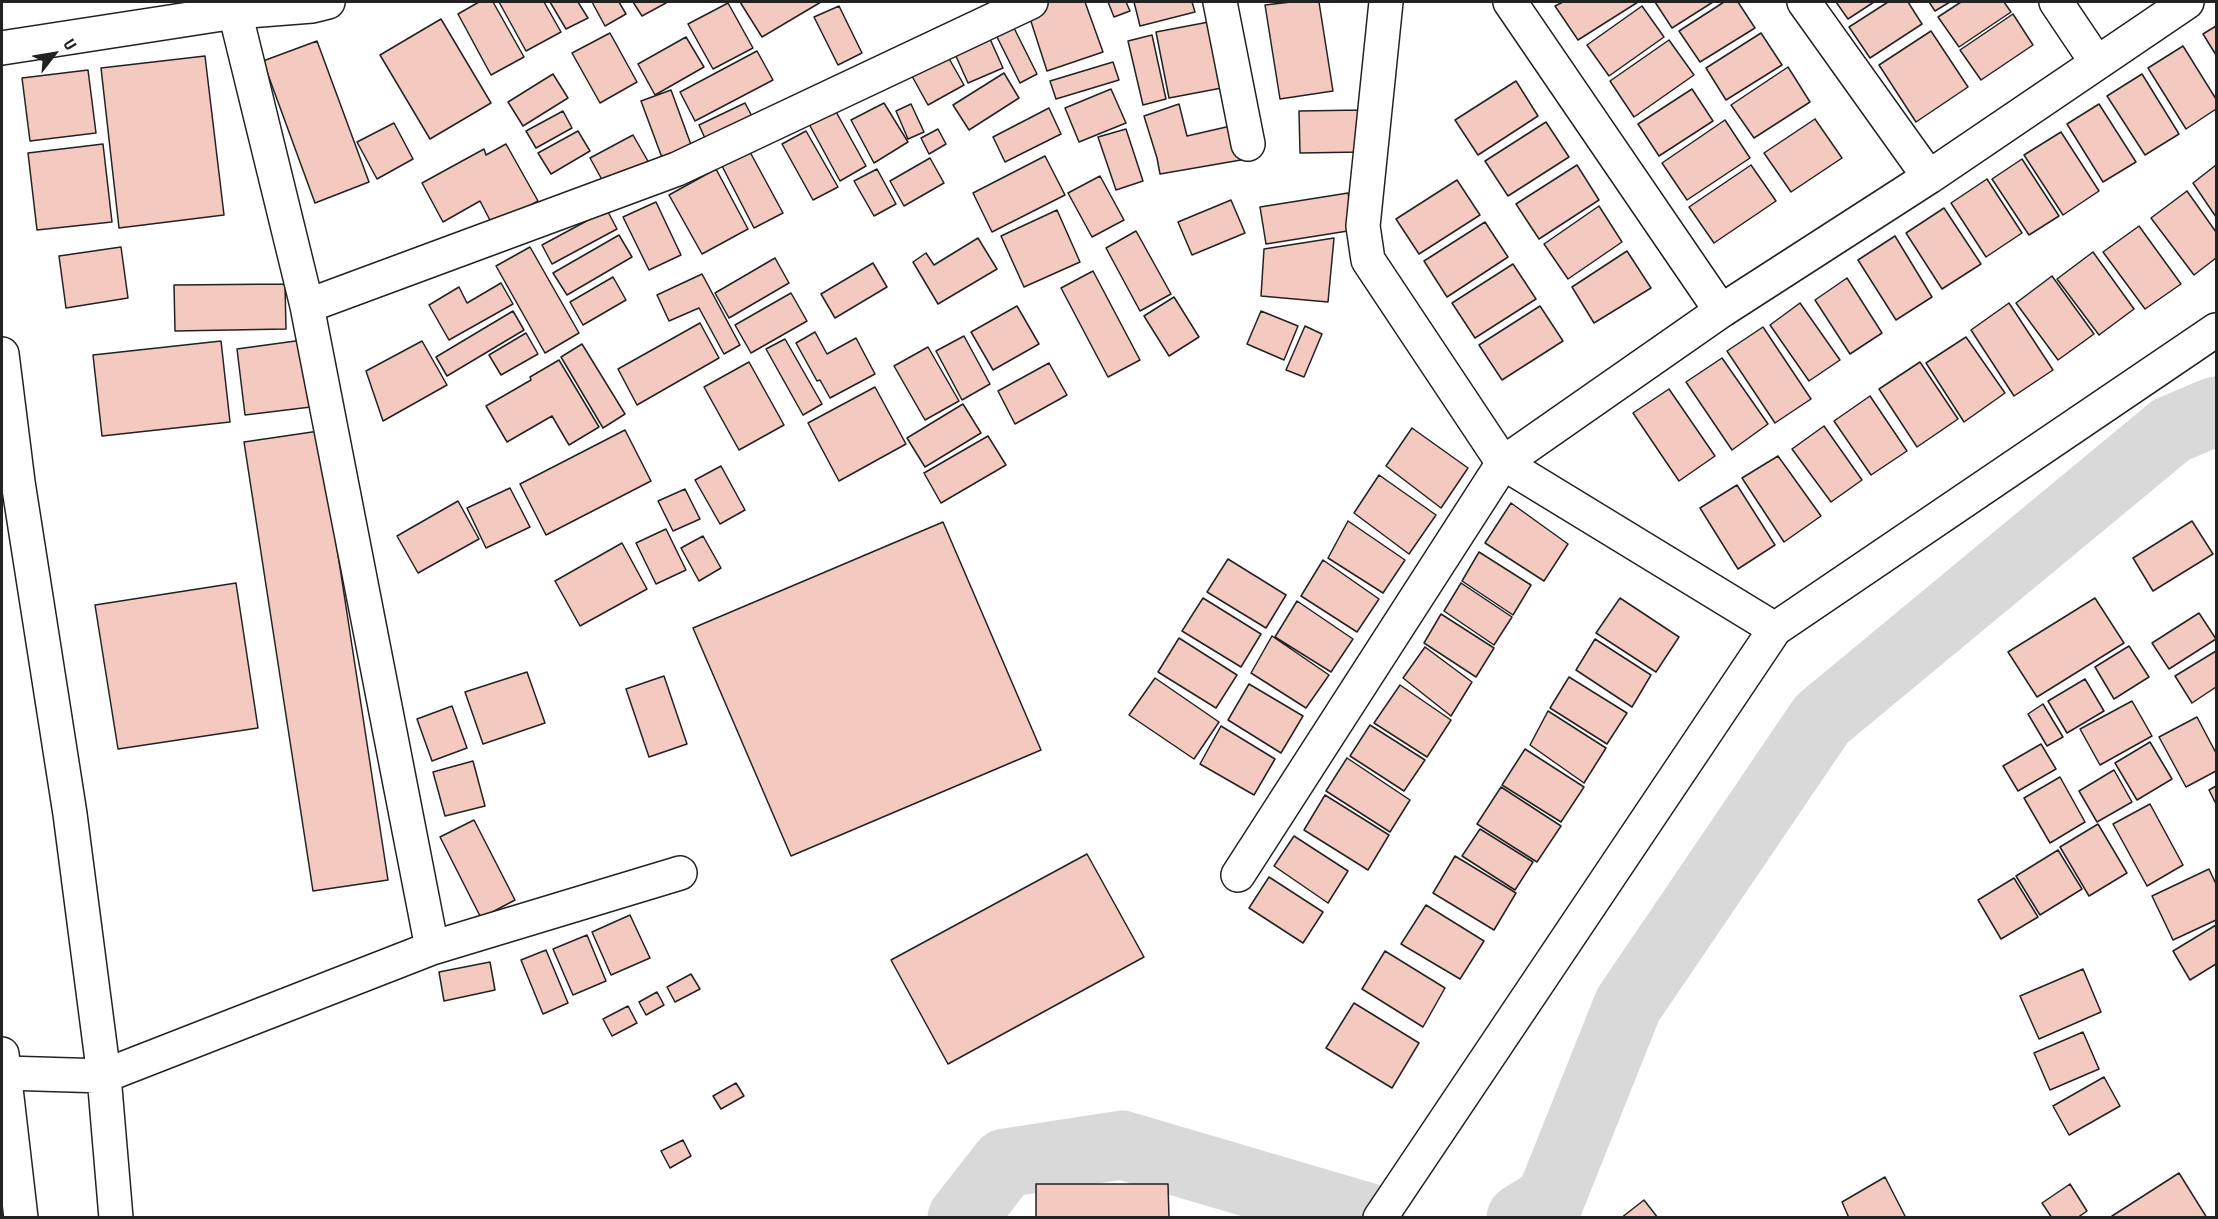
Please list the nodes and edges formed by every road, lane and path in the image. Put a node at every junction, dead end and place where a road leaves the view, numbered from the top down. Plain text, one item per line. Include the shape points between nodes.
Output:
1 (328, 2) edge
2 (1030, 2) edge
3 (1220, 2) edge
4 (1386, 2) edge
5 (1510, 2) edge
6 (1804, 2) edge
7 (2056, 2) edge
8 (2187, 2) edge
9 (235, 12) junction
10 (2, 48) edge
11 (2097, 63) junction
12 (1248, 144) dead end
13 (1929, 177) junction
14 (307, 306) junction
15 (1721, 311) junction
16 (2217, 330) edge
17 (2, 354) edge
18 (1503, 463) junction
19 (1774, 629) junction
20 (680, 873) dead end
21 (1238, 875) dead end
22 (432, 948) junction
23 (3, 1063) edge
24 (104, 1076) junction
25 (21, 1218) edge
26 (116, 1218) edge
27 (1380, 1218) edge

1 - 9 street
2 - 14 street via 677,169
3 - 12 street
4 - 18 street via 1363,226 1368,260
5 - 15 street
6 - 13 street
7 - 11 street
8 - 11 street
9 - 10 street
9 - 14 street
11 - 13 street
13 - 15 street
14 - 22 street
15 - 18 street
16 - 19 street
17 - 24 street
18 - 19 street
18 - 21 street
19 - 27 street
20 - 22 street
22 - 24 street
23 - 24 street
23 - 25 street
24 - 26 street

